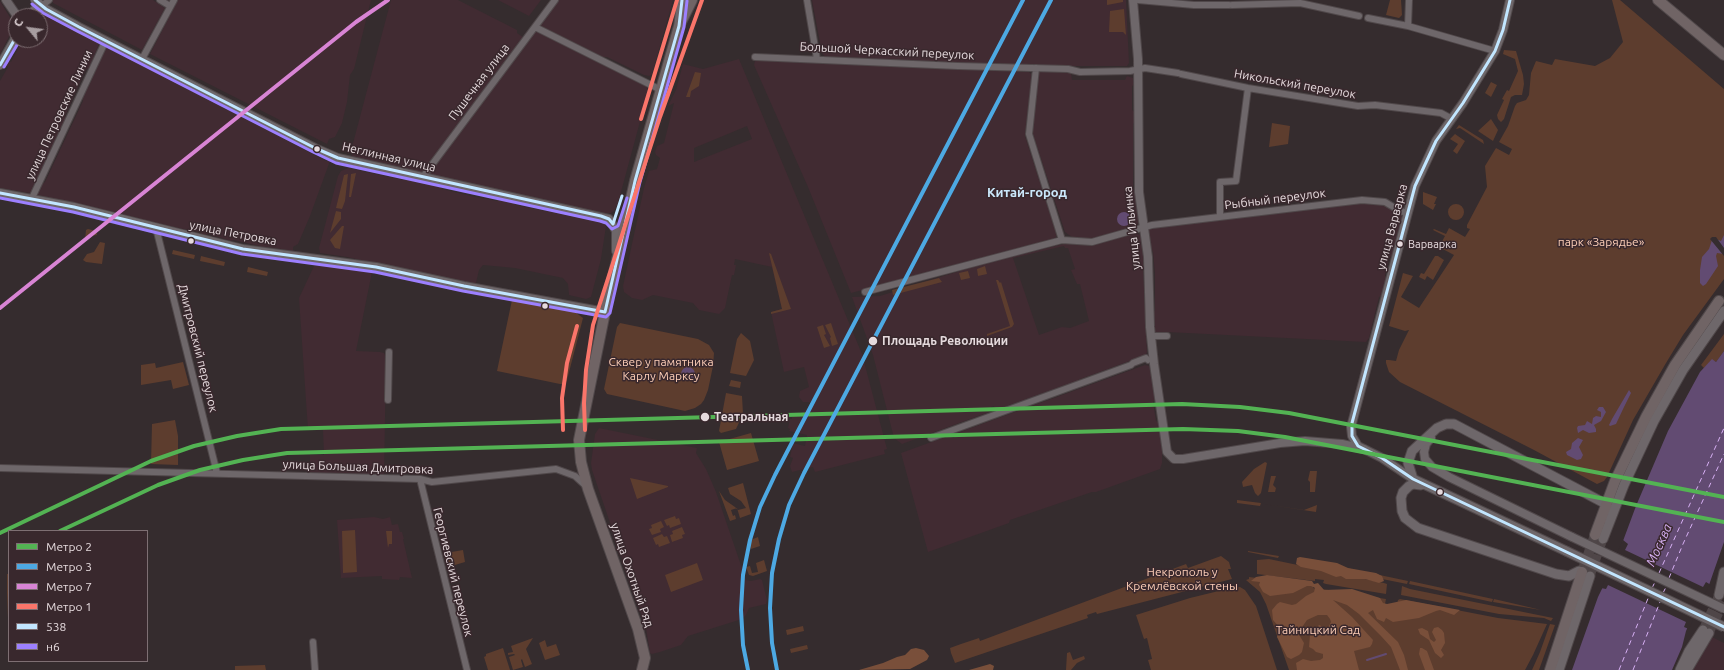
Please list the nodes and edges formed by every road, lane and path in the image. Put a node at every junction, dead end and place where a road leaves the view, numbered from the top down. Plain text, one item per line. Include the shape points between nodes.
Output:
1 (35, 0) edge
2 (49, 0) edge
3 (160, 0) edge
4 (555, 0) edge
5 (682, 0) edge
6 (692, 0) edge
7 (807, 0) edge
8 (1134, 0) edge
9 (1138, 0) edge
10 (1409, 0) edge
11 (1510, 0) edge
12 (1658, 0) edge
13 (172, 3) edge
14 (42, 6) junction
15 (37, 8) edge
16 (1359, 16) dead end
17 (1368, 18) dead end
18 (679, 26) junction
19 (1408, 26) junction
20 (535, 27) junction
21 (106, 40) junction
22 (10, 48) edge
23 (1495, 51) junction
24 (1724, 55) edge
25 (755, 57) dead end
26 (142, 59) junction
27 (817, 60) junction
28 (0, 65) edge
29 (1036, 68) junction
30 (1138, 70) junction
31 (1248, 88) junction
32 (661, 90) junction
33 (1452, 119) junction
34 (422, 178) junction
35 (0, 193) edge
36 (32, 198) junction
37 (1408, 213) junction
38 (1220, 216) junction
39 (156, 228) junction
40 (1143, 228) junction
41 (1062, 240) junction
42 (616, 260) junction
43 (865, 292) dead end
44 (1722, 301) edge
45 (605, 312) junction
46 (1151, 336) junction
47 (1167, 336) dead end
48 (389, 352) dead end
49 (1151, 359) junction
50 (388, 400) dead end
51 (930, 438) dead end
52 (1364, 449) junction
53 (0, 468) edge
54 (217, 473) junction
55 (1413, 478) junction
56 (420, 479) junction
57 (1430, 487) junction
58 (588, 489) junction
59 (1609, 506) junction
60 (1599, 537) joint
61 (1584, 573) junction
62 (1724, 575) edge
63 (1719, 595) tunnel mouth
64 (1724, 609) edge
65 (1724, 627) edge
66 (313, 642) dead end
67 (645, 658) junction
68 (315, 670) edge
69 (467, 670) edge
70 (642, 670) edge
71 (648, 670) edge
72 (1550, 670) edge
73 (1559, 670) edge
74 (1680, 670) edge
75 (1687, 670) edge

1 - 14 street, Неглинная улица
2 - 14 street
3 - 13 street
4 - 20 street, Пушечная улица
5 - 18 main road
6 - 18 main road, улица Охотный Ряд
7 - 27 street
8 - 30 street, улица Ильинка
9 - 16 street via 1194,5 1300,3
10 - 19 street
11 - 23 street, улица Варварка
12 - 24 main road
13 - 26 street
14 - 15 street
14 - 21 street, Неглинная улица
17 - 19 street
18 - 32 main road, улица Охотный Ряд
19 - 23 street
20 - 32 street
20 - 34 street, Пушечная улица
21 - 26 street, Неглинная улица
21 - 36 street, улица Петровские Линии
22 - 28 street
23 - 33 street, улица Варварка
25 - 27 street, Большой Черкасский переулок
26 - 34 street, Неглинная улица via 334,156
27 - 29 street, Большой Черкасский переулок
29 - 30 street, Большой Черкасский переулок via 1087,72
29 - 41 street via 1029,134
30 - 31 street, Никольский переулок via 1145,68 1179,73
30 - 40 street, улица Ильинка via 1139,192
31 - 33 street, Никольский переулок via 1358,106 1375,105 1441,114
31 - 38 street via 1236,181 1220,182
32 - 42 main road, улица Охотный Ряд
33 - 37 street, улица Варварка via 1436,141 1421,171
34 - 42 street, Неглинная улица via 609,219 616,231
35 - 36 street, улица Петровка
36 - 39 street, улица Петровка
37 - 38 street, Рыбный переулок via 1385,202 1362,200
37 - 52 street, улица Варварка via 1351,427 1354,441
38 - 40 street, Рыбный переулок
39 - 45 street, улица Петровка via 261,252 376,267
39 - 54 street, Дмитровский переулок
40 - 41 street, Рыбный переулок via 1092,242
40 - 46 street, улица Ильинка via 1149,275
41 - 43 street, Рыбный переулок
42 - 45 main road, улица Охотный Ряд
44 - 59 main road via 1690,342 1654,400 1619,472
45 - 58 main road, улица Охотный Ряд via 579,440 581,462
46 - 47 street
46 - 49 street, улица Ильинка
48 - 50 street
49 - 51 street
49 - 52 street, улица Ильинка via 1167,452 1174,459 1305,441
52 - 55 street
53 - 54 street, улица Большая Дмитровка
54 - 56 street, улица Большая Дмитровка
55 - 57 main road
55 - 59 main road via 1408,463 1412,451 1437,428 1452,423
56 - 58 street, улица Большая Дмитровка via 432,482 556,469 575,476
56 - 69 street, Георгиевский переулок
57 - 61 main road via 1411,484 1405,488 1401,498 1405,518 1418,528 1556,574 1569,576
57 - 65 main road, bridge
58 - 67 main road, улица Охотный Ряд via 629,604
59 - 60 main road
59 - 60 main road via 1609,523
59 - 64 street, bridge via 1459,429 1444,428 1428,440 1424,452 1429,464 1449,476
61 - 72 main road
61 - 73 main road
62 - 63 main road
66 - 68 street
67 - 70 main road
67 - 71 main road, улица Охотный Ряд
74 - 75 main road via 1706,631

